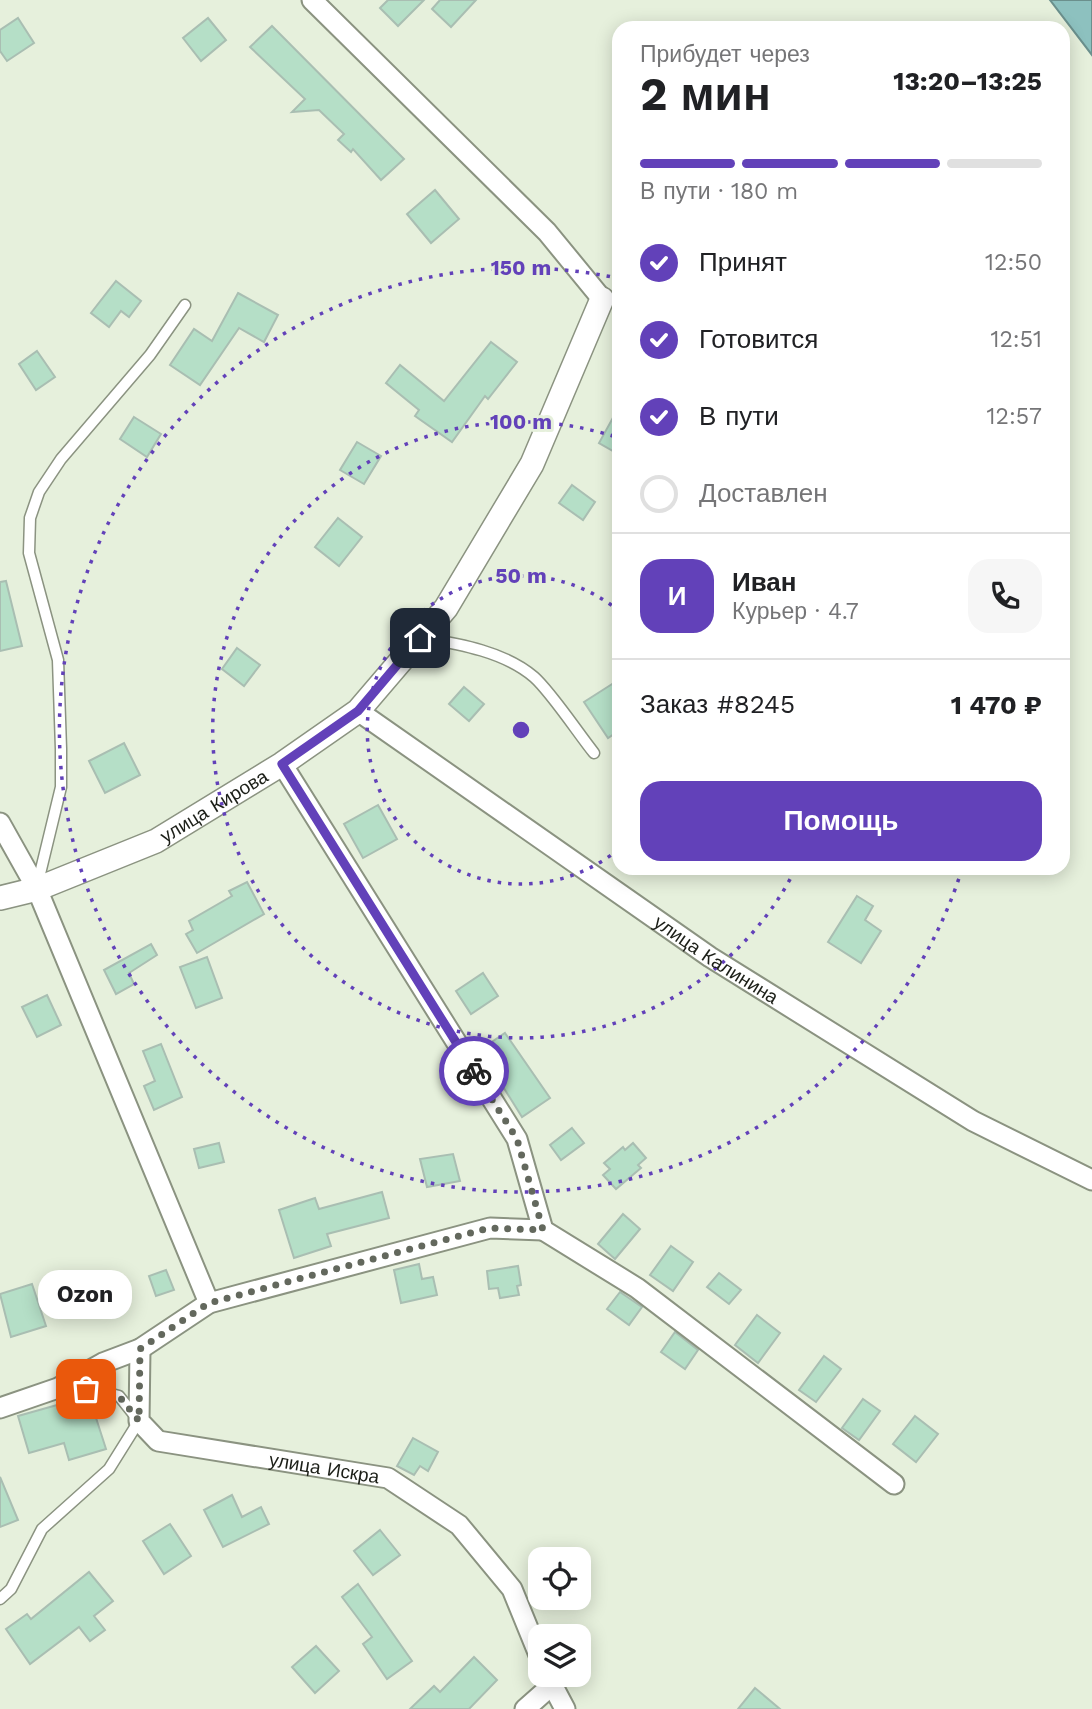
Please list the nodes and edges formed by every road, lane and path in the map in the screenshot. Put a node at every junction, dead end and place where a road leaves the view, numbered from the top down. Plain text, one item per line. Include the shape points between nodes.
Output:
1 (312, 0) edge
2 (602, 299) joint
3 (185, 305) dead end
4 (420, 638) junction
5 (358, 711) junction
6 (594, 753) dead end
7 (282, 764) junction
8 (0, 823) edge
9 (37, 889) junction
10 (0, 898) edge
11 (1092, 1180) edge
12 (543, 1230) junction
13 (209, 1303) junction
14 (140, 1349) junction
15 (69, 1382) junction
16 (0, 1408) edge
17 (139, 1421) junction
18 (894, 1485) dead end
19 (0, 1599) edge
20 (528, 1627) edge
21 (543, 1687) edge
22 (553, 1687) edge
23 (526, 1709) edge
24 (565, 1709) edge

1 - 2 street via 547,232
2 - 4 street, улица Кирова via 533,464 446,608
3 - 9 lane via 150,355 61,459 39,492 30,518 29,553 58,660 61,749 61,787
4 - 5 street, улица Кирова
4 - 6 lane via 454,643 521,667 537,679
5 - 7 street, улица Кирова
5 - 11 street, улица Калинина via 709,957 973,1121
7 - 9 street, улица Кирова via 156,841
7 - 12 street via 517,1139
8 - 9 street
9 - 10 street, улица Кирова
9 - 13 street
12 - 13 street via 489,1228
12 - 18 street via 637,1288
13 - 14 street
14 - 15 street
14 - 17 street
15 - 16 street
15 - 17 lane via 119,1396
17 - 19 lane via 109,1469 42,1529 11,1588
17 - 20 street, улица Искра via 158,1441 388,1478 459,1525 513,1588
21 - 23 street
22 - 24 street

